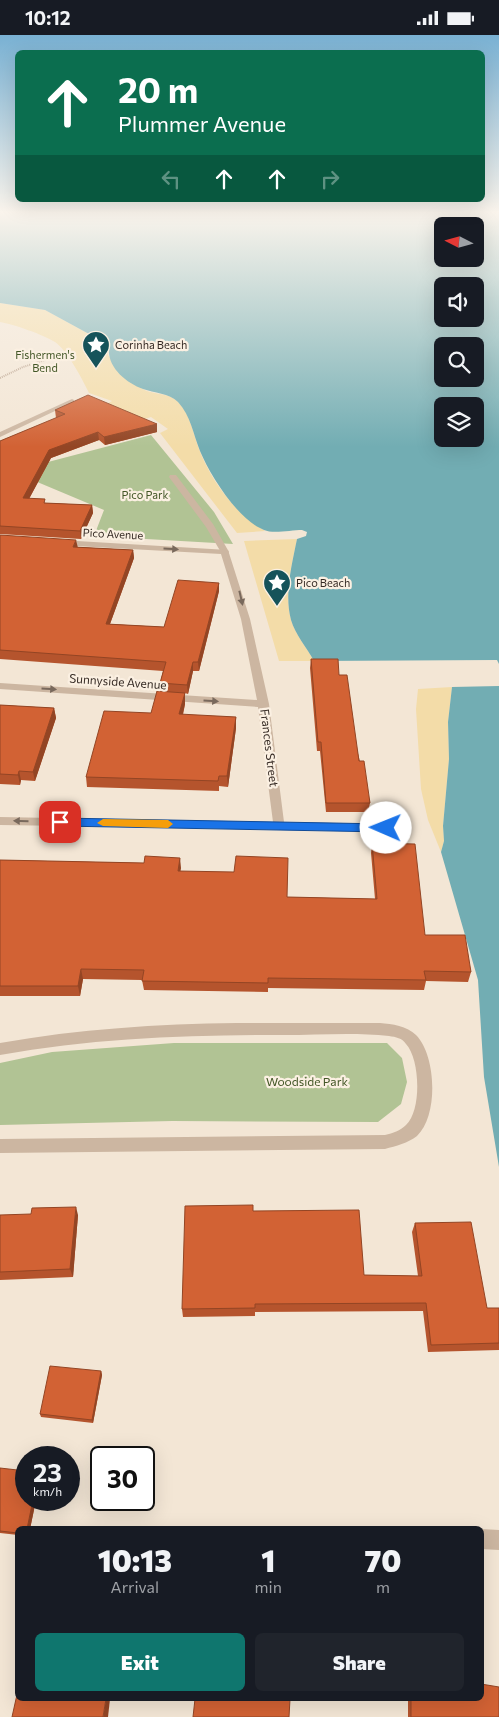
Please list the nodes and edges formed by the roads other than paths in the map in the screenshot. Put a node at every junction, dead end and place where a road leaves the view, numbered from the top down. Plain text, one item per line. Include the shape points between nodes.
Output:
1 (72, 401) edge
2 (0, 435) edge
3 (173, 477) dead end
4 (49, 542) edge
5 (225, 552) junction
6 (0, 686) edge
7 (264, 705) junction
8 (0, 821) edge
9 (280, 826) junction
10 (403, 828) dead end
11 (0, 1049) edge
12 (0, 1146) edge
13 (484, 1539) edge
14 (499, 1540) edge

1 - 2 street
3 - 5 street, Frances Street
4 -> 5 street, Pico Avenue
5 -> 7 street, Frances Street via 239,590
6 -> 7 street, Sunnyside Avenue
7 - 9 street, Frances Street
9 -> 8 street
9 - 10 street
11 - 12 street via 49,1040 129,1033 380,1029 398,1031 413,1041 420,1056 424,1081 422,1107 414,1127 407,1134 385,1142
13 - 14 street

